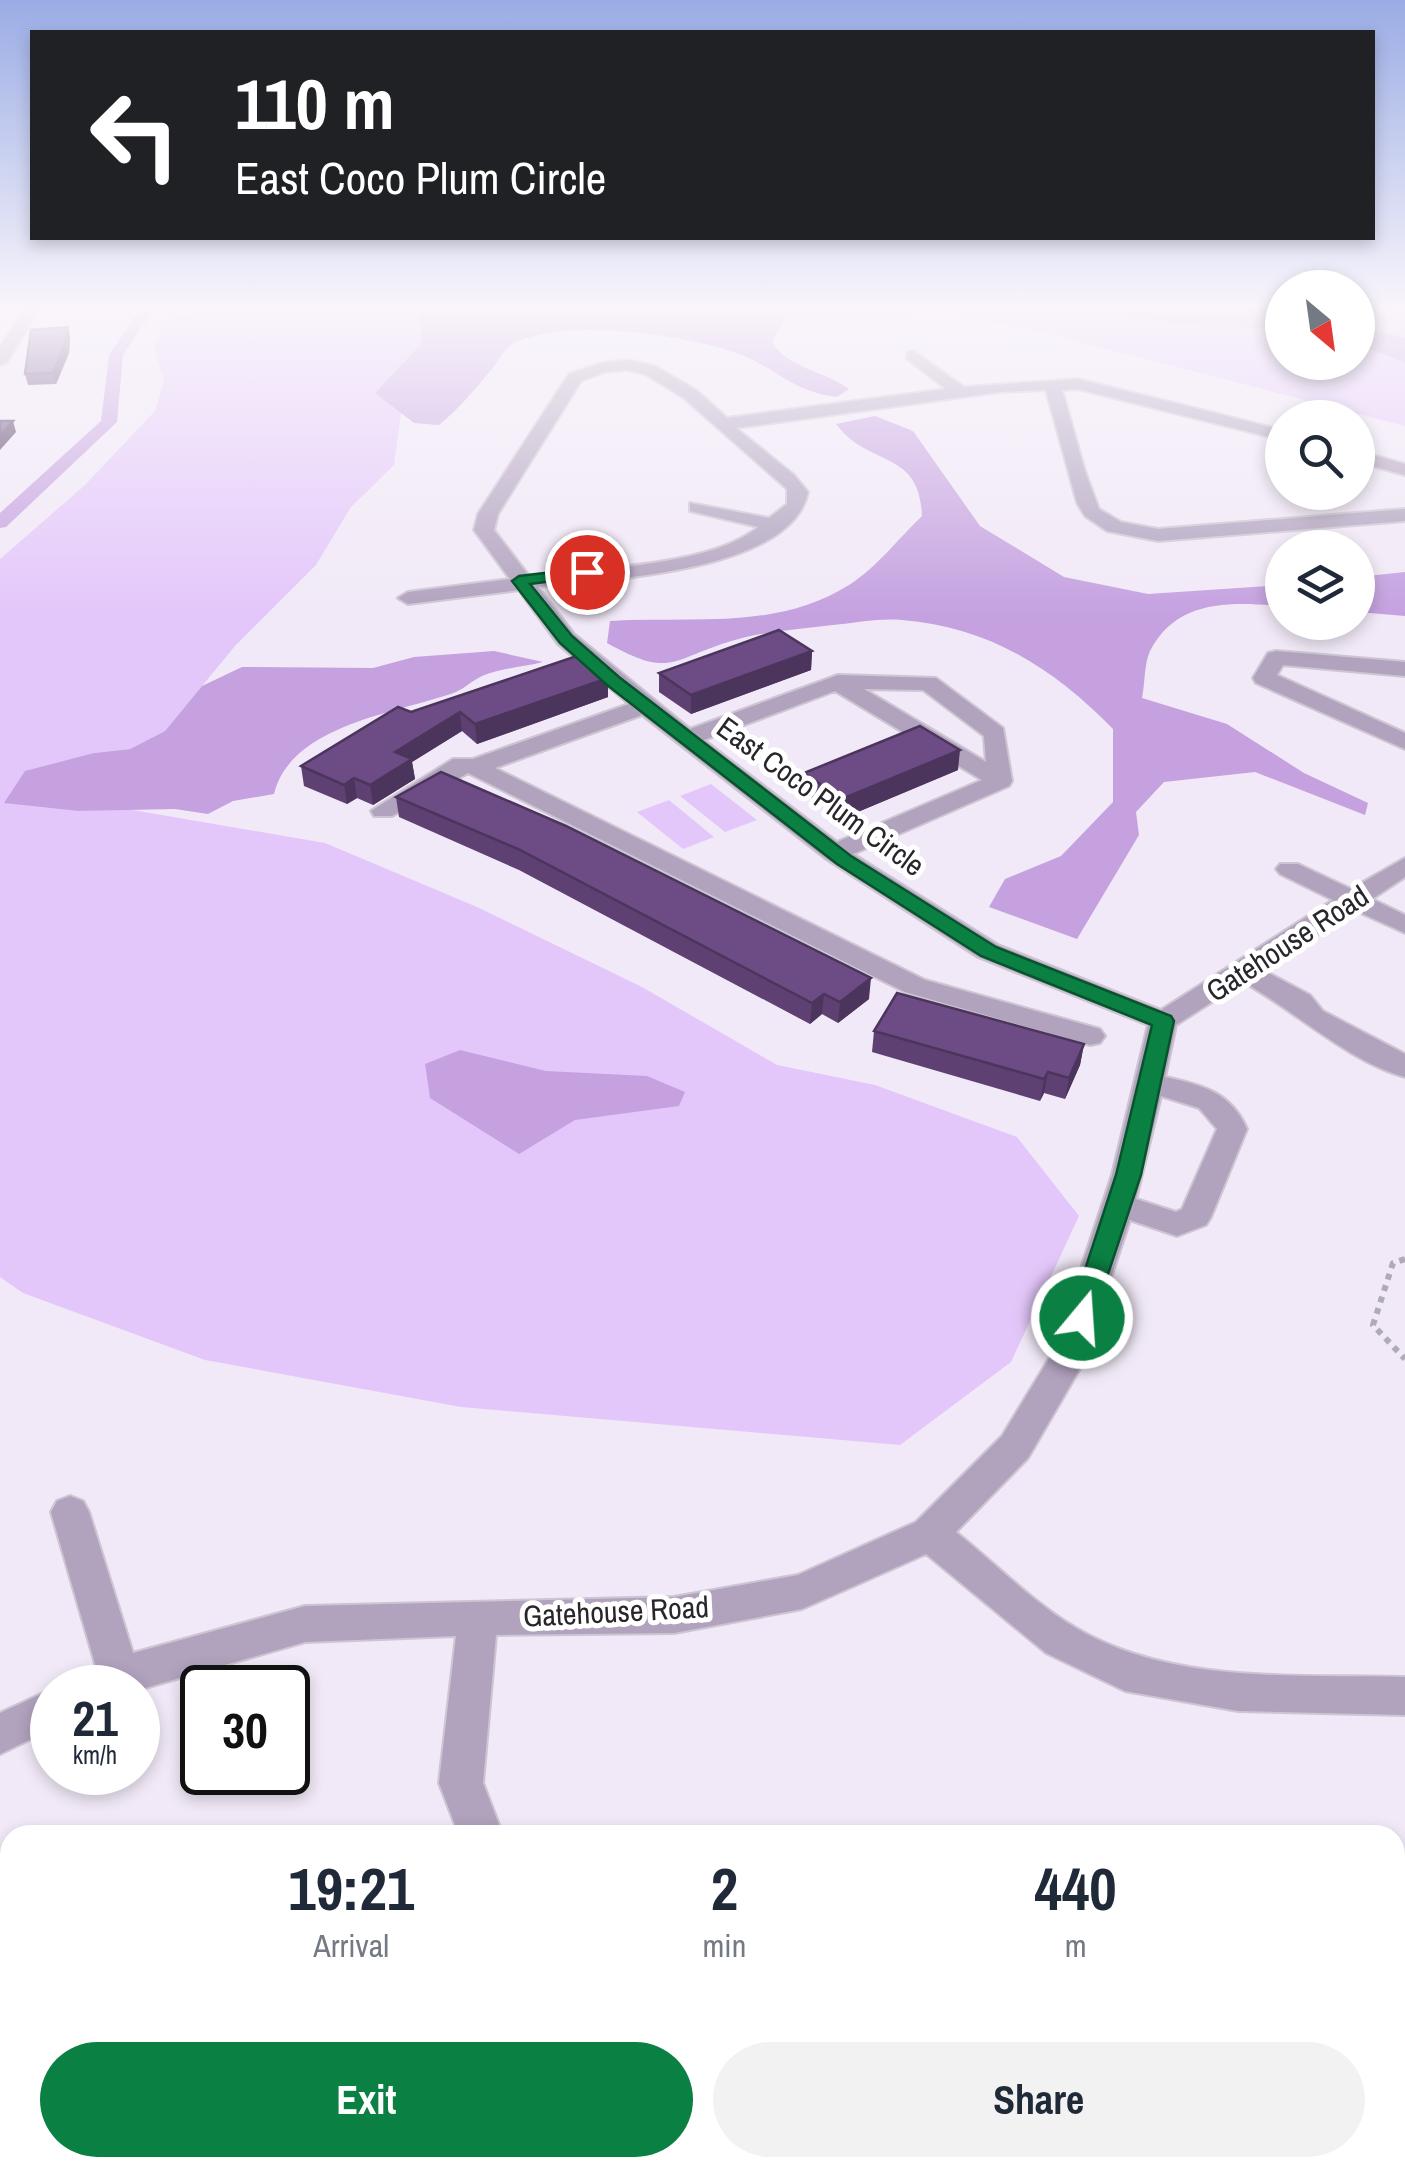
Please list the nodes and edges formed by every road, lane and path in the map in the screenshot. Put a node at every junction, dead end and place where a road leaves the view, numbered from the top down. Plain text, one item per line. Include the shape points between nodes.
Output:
1 (554, 411) edge
2 (712, 411) edge
3 (823, 411) edge
4 (1060, 411) edge
5 (1189, 411) edge
6 (724, 424) junction
7 (1265, 431) edge
8 (1375, 461) edge
9 (1405, 470) edge
10 (697, 507) dead end
11 (1405, 514) edge
12 (774, 525) junction
13 (519, 581) junction
14 (408, 598) dead end
15 (1405, 669) edge
16 (838, 682) junction
17 (646, 706) junction
18 (688, 738) junction
19 (1405, 742) edge
20 (475, 768) junction
21 (1000, 780) junction
22 (383, 812) dead end
23 (834, 853) junction
24 (1405, 866) edge
25 (1289, 869) dead end
26 (1354, 901) junction
27 (1405, 926) edge
28 (1017, 963) junction
29 (1244, 971) junction
30 (970, 1002) junction
31 (1300, 1002) junction
32 (1163, 1021) junction
33 (1090, 1036) dead end
34 (1405, 1043) edge
35 (1405, 1067) edge
36 (1149, 1083) junction
37 (1119, 1206) junction
38 (1405, 1260) edge
39 (1405, 1359) edge
40 (70, 1512) dead end
41 (930, 1534) junction
42 (478, 1617) junction
43 (103, 1665) edge
44 (160, 1666) edge
45 (1405, 1696) edge
46 (30, 1719) edge
47 (0, 1734) edge
48 (477, 1825) edge

1 - 13 street, East Coco Plum Circle via 484,530
2 - 6 street, East Coco Plum Circle
3 - 6 street
4 - 11 street via 1089,509 1129,532
5 - 7 street
6 - 12 street via 799,492 796,506
8 - 9 street
10 - 12 street
12 - 13 street via 751,543 695,561
13 - 14 street
13 - 17 street, East Coco Plum Circle via 566,640
15 - 19 street via 1276,658 1264,678
16 - 18 street
16 - 21 street
16 - 21 street via 928,683 995,733
17 - 18 street, East Coco Plum Circle
17 - 20 street
18 - 23 street, East Coco Plum Circle
20 - 22 street via 461,764
20 - 30 street via 900,979
21 - 23 street
23 - 28 street, East Coco Plum Circle
24 - 26 street, Gatehouse Road
25 - 26 street
26 - 27 street
26 - 29 street, Gatehouse Road
28 - 30 street
28 - 32 street, East Coco Plum Circle
29 - 31 street
29 - 32 street, Gatehouse Road
30 - 33 street
31 - 34 street via 1330,1004
31 - 35 street via 1313,1017
32 - 36 street, Gatehouse Road
36 - 37 street, Gatehouse Road
36 - 37 street via 1215,1101 1232,1129 1194,1218 1177,1224
37 - 41 street, Gatehouse Road via 1070,1356 1015,1448
38 - 39 path via 1392,1263 1373,1325
40 - 43 street
41 - 42 street, Gatehouse Road via 802,1592 674,1614
41 - 45 street via 1060,1640 1125,1672 1238,1692
42 - 44 street, Gatehouse Road via 304,1624
42 - 48 street via 461,1783
46 - 47 street

